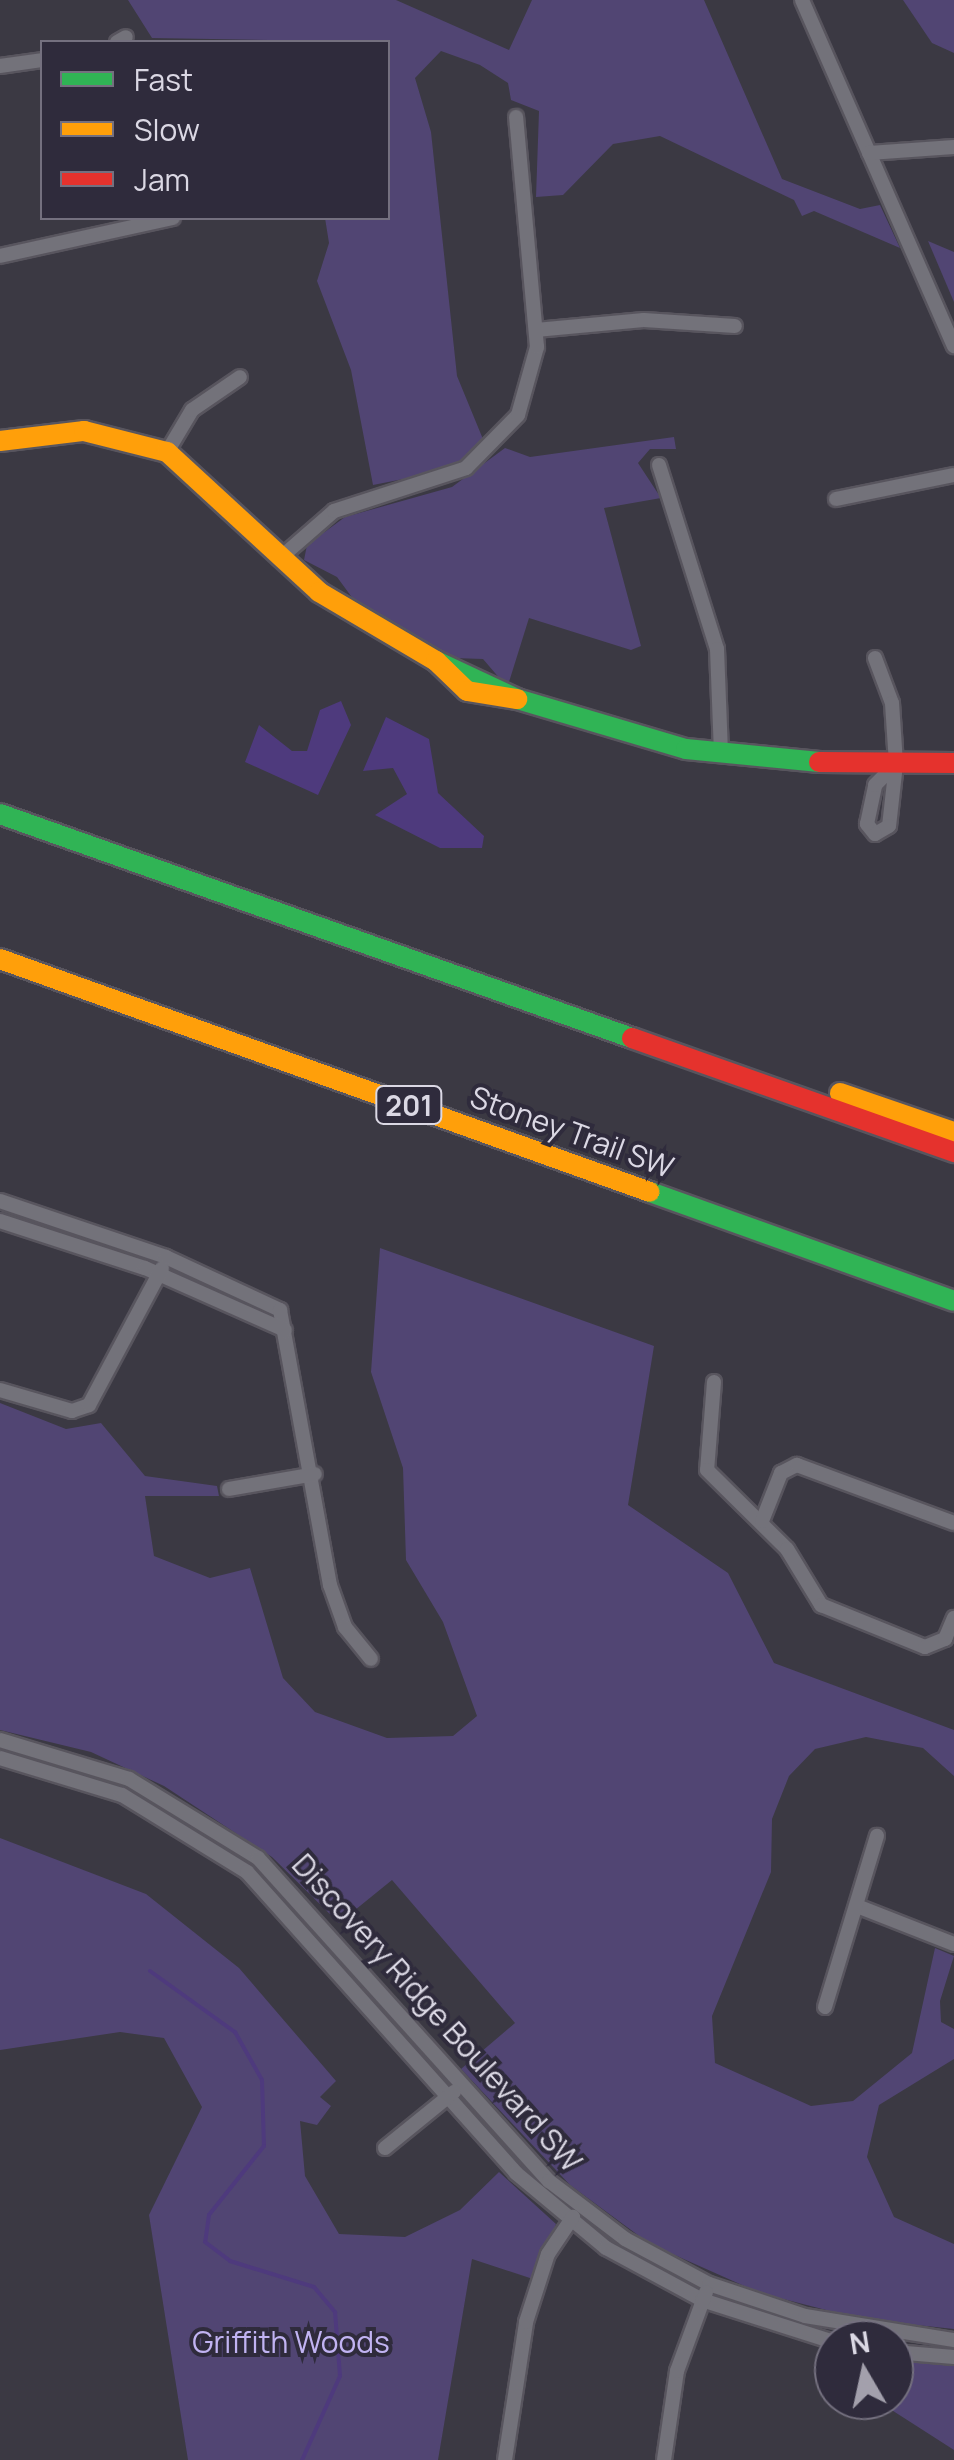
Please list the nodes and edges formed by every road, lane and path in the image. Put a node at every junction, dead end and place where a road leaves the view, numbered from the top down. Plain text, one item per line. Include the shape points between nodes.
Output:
1 (802, 0) edge
2 (40, 60) edge
3 (0, 66) edge
4 (516, 117) dead end
5 (954, 147) edge
6 (869, 154) junction
7 (164, 220) edge
8 (0, 256) edge
9 (735, 326) dead end
10 (536, 330) junction
11 (954, 346) edge
12 (240, 377) dead end
13 (0, 442) edge
14 (167, 452) junction
15 (658, 465) dead end
16 (954, 475) edge
17 (836, 499) dead end
18 (279, 559) junction
19 (875, 658) dead end
20 (721, 754) junction
21 (954, 763) edge
22 (896, 764) junction
23 (0, 814) edge
24 (0, 959) edge
25 (454, 973) junction
26 (954, 1132) edge
27 (954, 1152) edge
28 (0, 1201) edge
29 (30, 1211) junction
30 (0, 1222) edge
31 (24, 1229) junction
32 (166, 1257) junction
33 (160, 1274) junction
34 (954, 1301) edge
35 (286, 1330) junction
36 (714, 1382) dead end
37 (0, 1390) edge
38 (315, 1474) junction
39 (229, 1489) dead end
40 (762, 1522) junction
41 (954, 1523) edge
42 (954, 1618) edge
43 (371, 1659) dead end
44 (0, 1740) edge
45 (0, 1758) edge
46 (129, 1778) junction
47 (122, 1794) junction
48 (878, 1836) dead end
49 (258, 1858) junction
50 (247, 1872) junction
51 (857, 1906) junction
52 (954, 1944) edge
53 (357, 1962) junction
54 (343, 1974) junction
55 (825, 2007) dead end
56 (463, 2084) junction
57 (448, 2096) junction
58 (385, 2148) dead end
59 (580, 2208) junction
60 (569, 2222) junction
61 (710, 2284) junction
62 (702, 2300) junction
63 (814, 2336) edge
64 (954, 2340) edge
65 (914, 2354) edge
66 (954, 2358) edge
67 (505, 2460) edge
68 (664, 2460) edge

1 - 6 street
2 - 3 street
4 - 10 street
5 - 6 street
6 - 11 street
7 - 8 street
9 - 10 street via 644,320
10 - 18 street via 530,389 490,450 438,481 334,510
12 - 14 street via 192,410
13 - 14 main road via 84,430
14 - 18 main road
15 - 20 street via 717,649
16 - 17 street
18 - 20 main road via 331,601 436,661 468,691
19 - 22 street via 892,703
20 - 22 main road
21 - 22 main road
23 - 25 main road
24 - 34 main road, Stoney Trail SW / 201
25 - 26 main road via 567,1000
25 - 27 main road
28 - 29 street
29 - 31 street
29 - 32 street
30 - 31 street
31 - 33 street
32 - 33 street
32 - 35 street via 269,1301
33 - 35 street
33 - 37 street via 85,1408
35 - 38 street
36 - 40 street via 707,1470
38 - 39 street
38 - 43 street via 334,1597
40 - 41 street via 782,1474 797,1465
40 - 42 street via 833,1615 925,1647 944,1639
44 - 46 street, Discovery Ridge Boulevard SW
45 - 47 street, Discovery Ridge Boulevard SW
46 - 47 street
46 - 49 street, Discovery Ridge Boulevard SW
47 - 50 street, Discovery Ridge Boulevard SW
48 - 51 street
49 - 50 street
49 - 53 street, Discovery Ridge Boulevard SW
50 - 54 street, Discovery Ridge Boulevard SW
51 - 52 street
51 - 55 street
53 - 54 street
53 - 56 street, Discovery Ridge Boulevard SW
54 - 57 street, Discovery Ridge Boulevard SW
56 - 57 street
56 - 59 street, Discovery Ridge Boulevard SW
57 - 58 street
57 - 60 street, Discovery Ridge Boulevard SW
59 - 60 street
59 - 61 street, Discovery Ridge Boulevard SW
60 - 62 street, Discovery Ridge Boulevard SW
60 - 67 street via 526,2322
61 - 62 street
61 - 64 street, Discovery Ridge Boulevard SW via 805,2316
62 - 63 street, Discovery Ridge Boulevard SW
62 - 68 street via 677,2371
65 - 66 street

